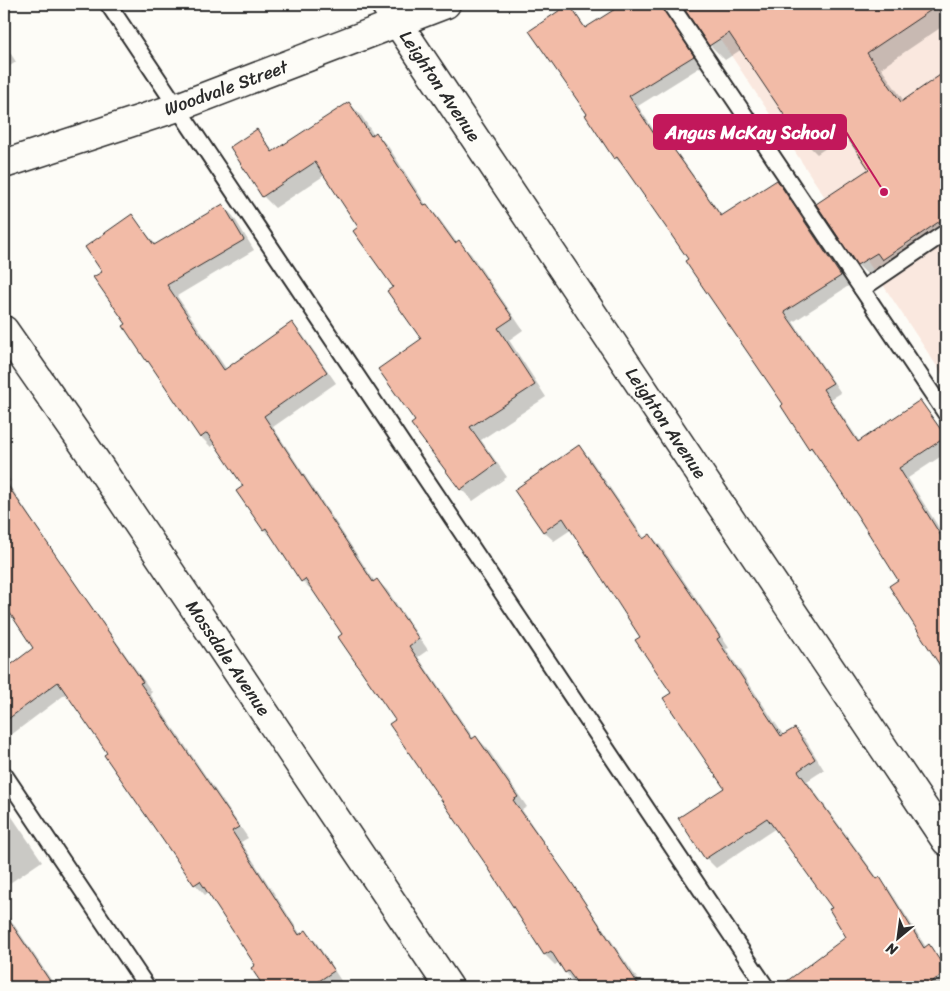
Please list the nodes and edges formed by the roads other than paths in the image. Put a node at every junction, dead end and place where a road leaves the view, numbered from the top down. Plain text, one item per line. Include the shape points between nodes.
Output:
1 (108, 4) edge
2 (446, 4) edge
3 (670, 4) edge
4 (392, 14) edge
5 (178, 107) junction
6 (4, 164) edge
7 (946, 232) edge
8 (862, 290) junction
9 (4, 330) edge
10 (946, 414) edge
11 (4, 774) edge
12 (946, 841) edge
13 (147, 987) edge
14 (449, 987) edge
15 (766, 987) edge

1 - 5 lane
2 - 4 street, Woodvale Street
3 - 8 lane
4 - 5 street, Woodvale Street
4 - 12 street, Leighton Avenue
5 - 6 street, Woodvale Street
5 - 15 lane
7 - 8 lane
8 - 10 lane
9 - 14 street, Mossdale Avenue
11 - 13 lane

